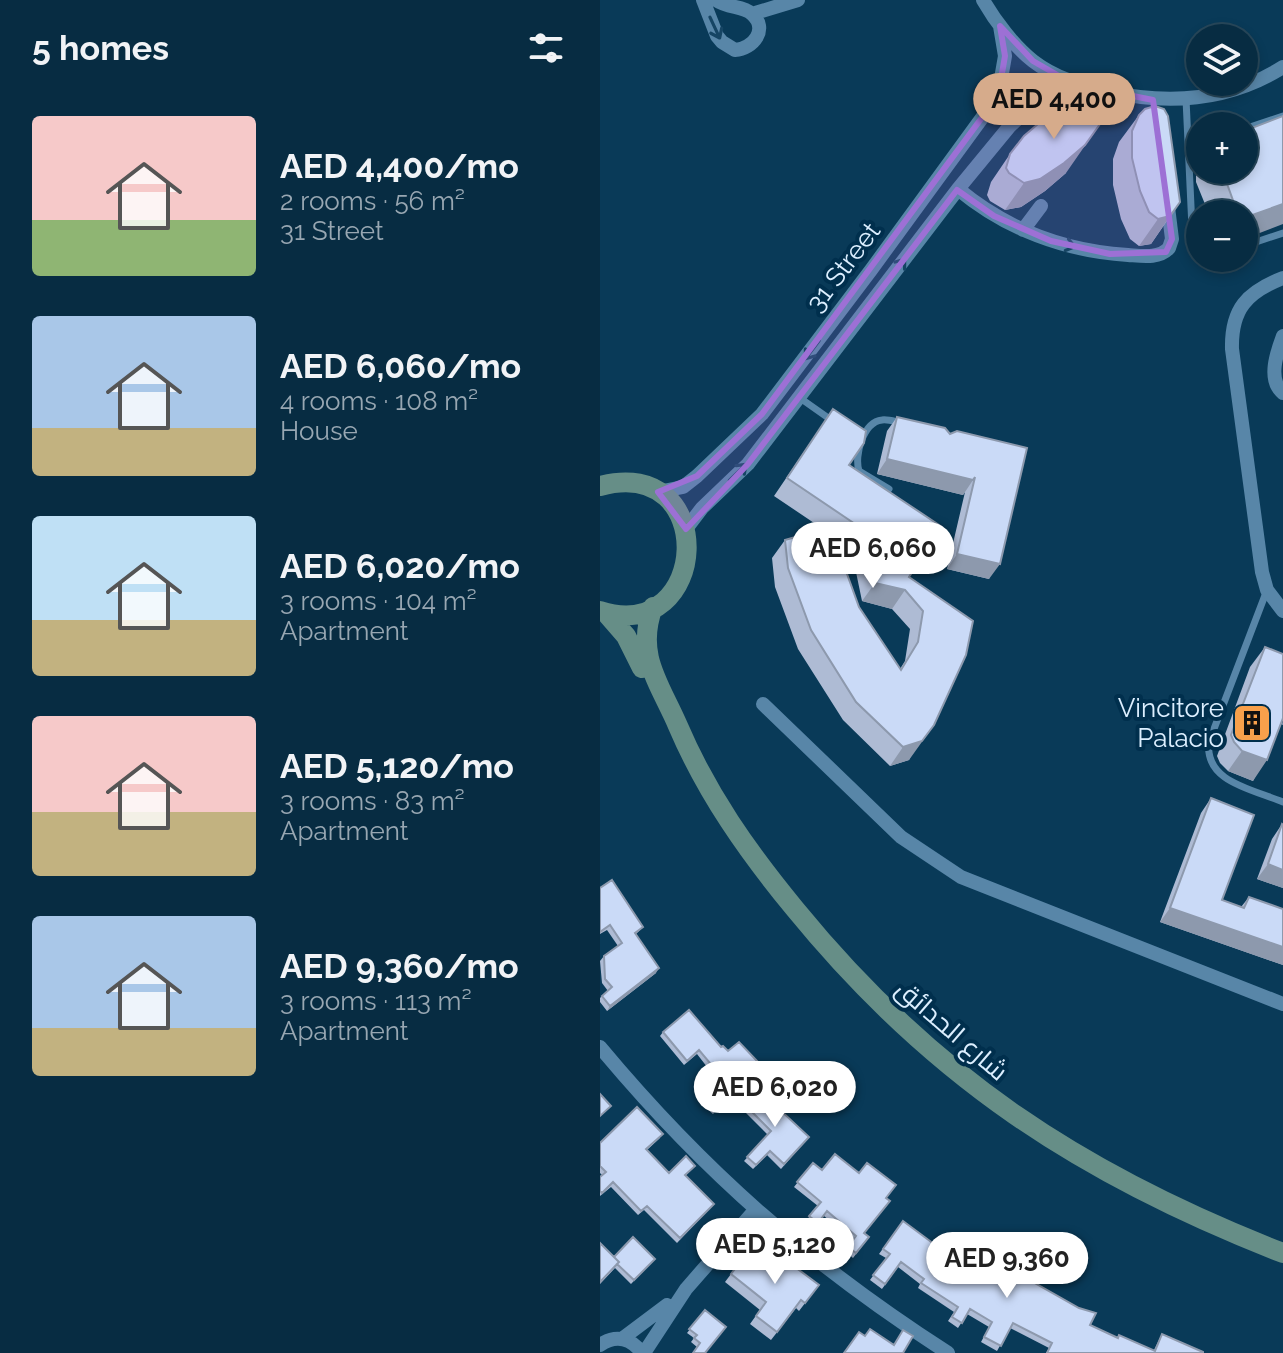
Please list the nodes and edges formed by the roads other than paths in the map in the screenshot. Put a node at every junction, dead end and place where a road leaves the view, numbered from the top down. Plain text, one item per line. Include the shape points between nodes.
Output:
1 (703, 0) edge
2 (716, 0) edge
3 (798, 0) edge
4 (983, 0) edge
5 (752, 14) junction
6 (1000, 26) junction
7 (1283, 67) edge
8 (1073, 84) junction
9 (1186, 99) junction
10 (1187, 112) edge
11 (1283, 116) edge
12 (1258, 124) edge
13 (1164, 180) edge
14 (958, 189) junction
15 (1041, 206) edge
16 (1023, 230) junction
17 (1283, 233) edge
18 (1258, 241) edge
19 (1283, 278) edge
20 (1283, 336) edge
21 (1283, 393) edge
22 (800, 398) junction
23 (914, 426) edge
24 (841, 428) edge
25 (851, 435) edge
26 (861, 442) junction
27 (604, 482) edge
28 (889, 489) edge
29 (658, 492) junction
30 (686, 529) junction
31 (1267, 590) junction
32 (653, 607) junction
33 (1283, 611) edge
34 (603, 612) edge
35 (763, 704) dead end
36 (682, 736) junction
37 (1283, 802) edge
38 (1283, 1004) edge
39 (600, 1047) edge
40 (755, 1210) junction
41 (1283, 1253) edge
42 (686, 1289) junction
43 (608, 1339) edge
44 (643, 1353) edge
45 (948, 1353) edge

1 -> 5 street via 717,36 735,50 757,39 758,21
2 - 5 street
3 - 5 street
4 - 6 street
6 - 8 street via 1033,61
6 -> 29 street, 31 Street via 1005,56 998,96 880,258 762,414 683,487
7 - 9 street via 1230,91
8 - 9 street via 1154,107
8 - 14 street, 31 Street via 1028,109
9 - 10 lane
11 - 12 lane
16 -> 13 street via 1090,251 1161,255 1172,239
14 - 16 street
22 -> 14 street, 31 Street
15 - 16 street
17 - 18 lane
19 - 31 street via 1246,300 1232,331
20 - 21 street via 1274,377
22 - 24 lane
30 -> 22 street, 31 Street via 748,464
23 - 26 lane via 882,420
25 - 26 lane
26 - 28 lane via 857,467
27 - 29 street via 638,484
29 - 30 street
30 - 32 street via 688,555 681,579
31 - 33 street
31 - 37 lane via 1207,754 1219,775
32 - 34 street via 630,614
32 - 36 street via 646,652
34 - 36 street via 631,643 668,722
35 - 38 street via 878,817 961,877
36 - 41 street, شارع الحدائق via 715,799 767,875 837,959 937,1055 1027,1124 1097,1168 1192,1216
39 - 40 street via 674,1132
40 - 42 street
40 - 45 street via 852,1289
42 - 43 street via 645,1324
42 - 44 street
43 - 44 street via 635,1344

